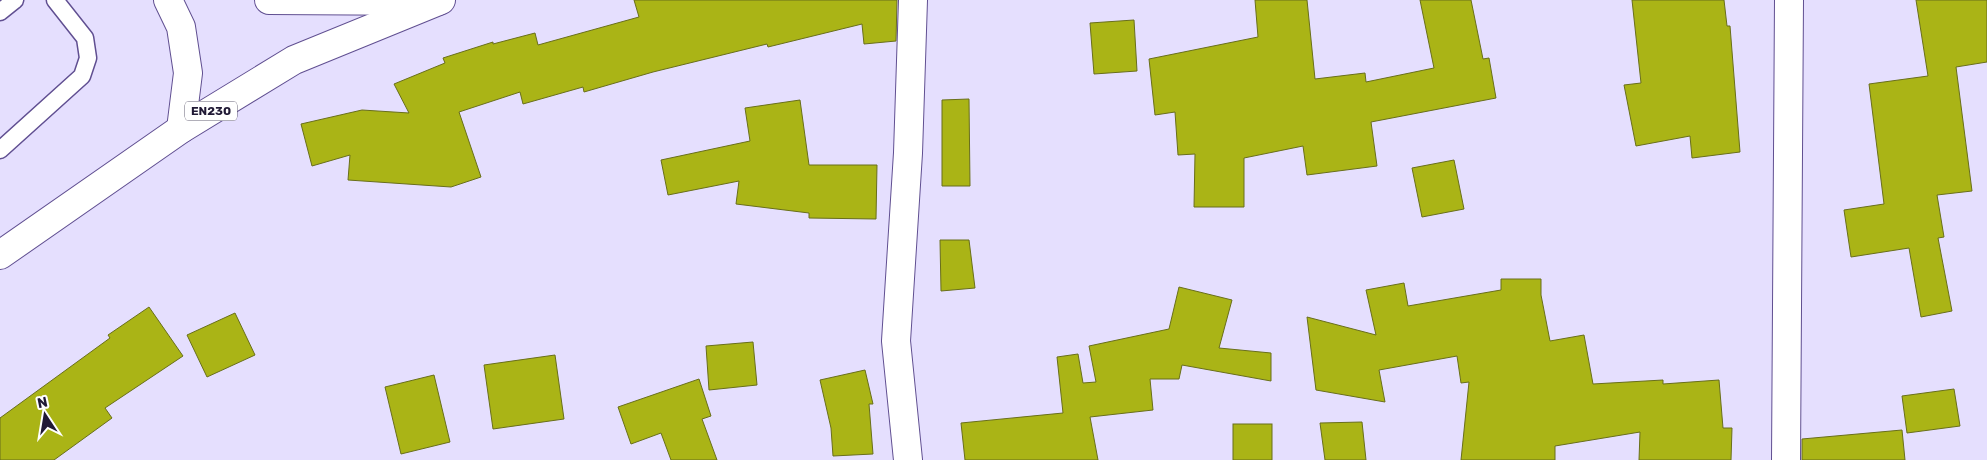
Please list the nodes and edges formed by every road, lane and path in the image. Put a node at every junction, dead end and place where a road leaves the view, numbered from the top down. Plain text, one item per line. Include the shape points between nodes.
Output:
1 (15, 0) edge
2 (55, 0) edge
3 (168, 0) edge
4 (269, 0) edge
5 (439, 0) edge
6 (913, 0) edge
7 (1789, 0) edge
8 (0, 12) edge
9 (181, 129) junction
10 (0, 150) edge
11 (0, 255) edge
12 (908, 460) edge
13 (1786, 460) edge

1 - 8 lane
2 - 10 lane via 85,38 88,58 82,76
3 - 9 street via 182,27 188,72
4 - 5 street
5 - 9 street, EN230 via 294,60
6 - 12 street via 908,153 896,342
7 - 13 street
9 - 11 street, EN230

